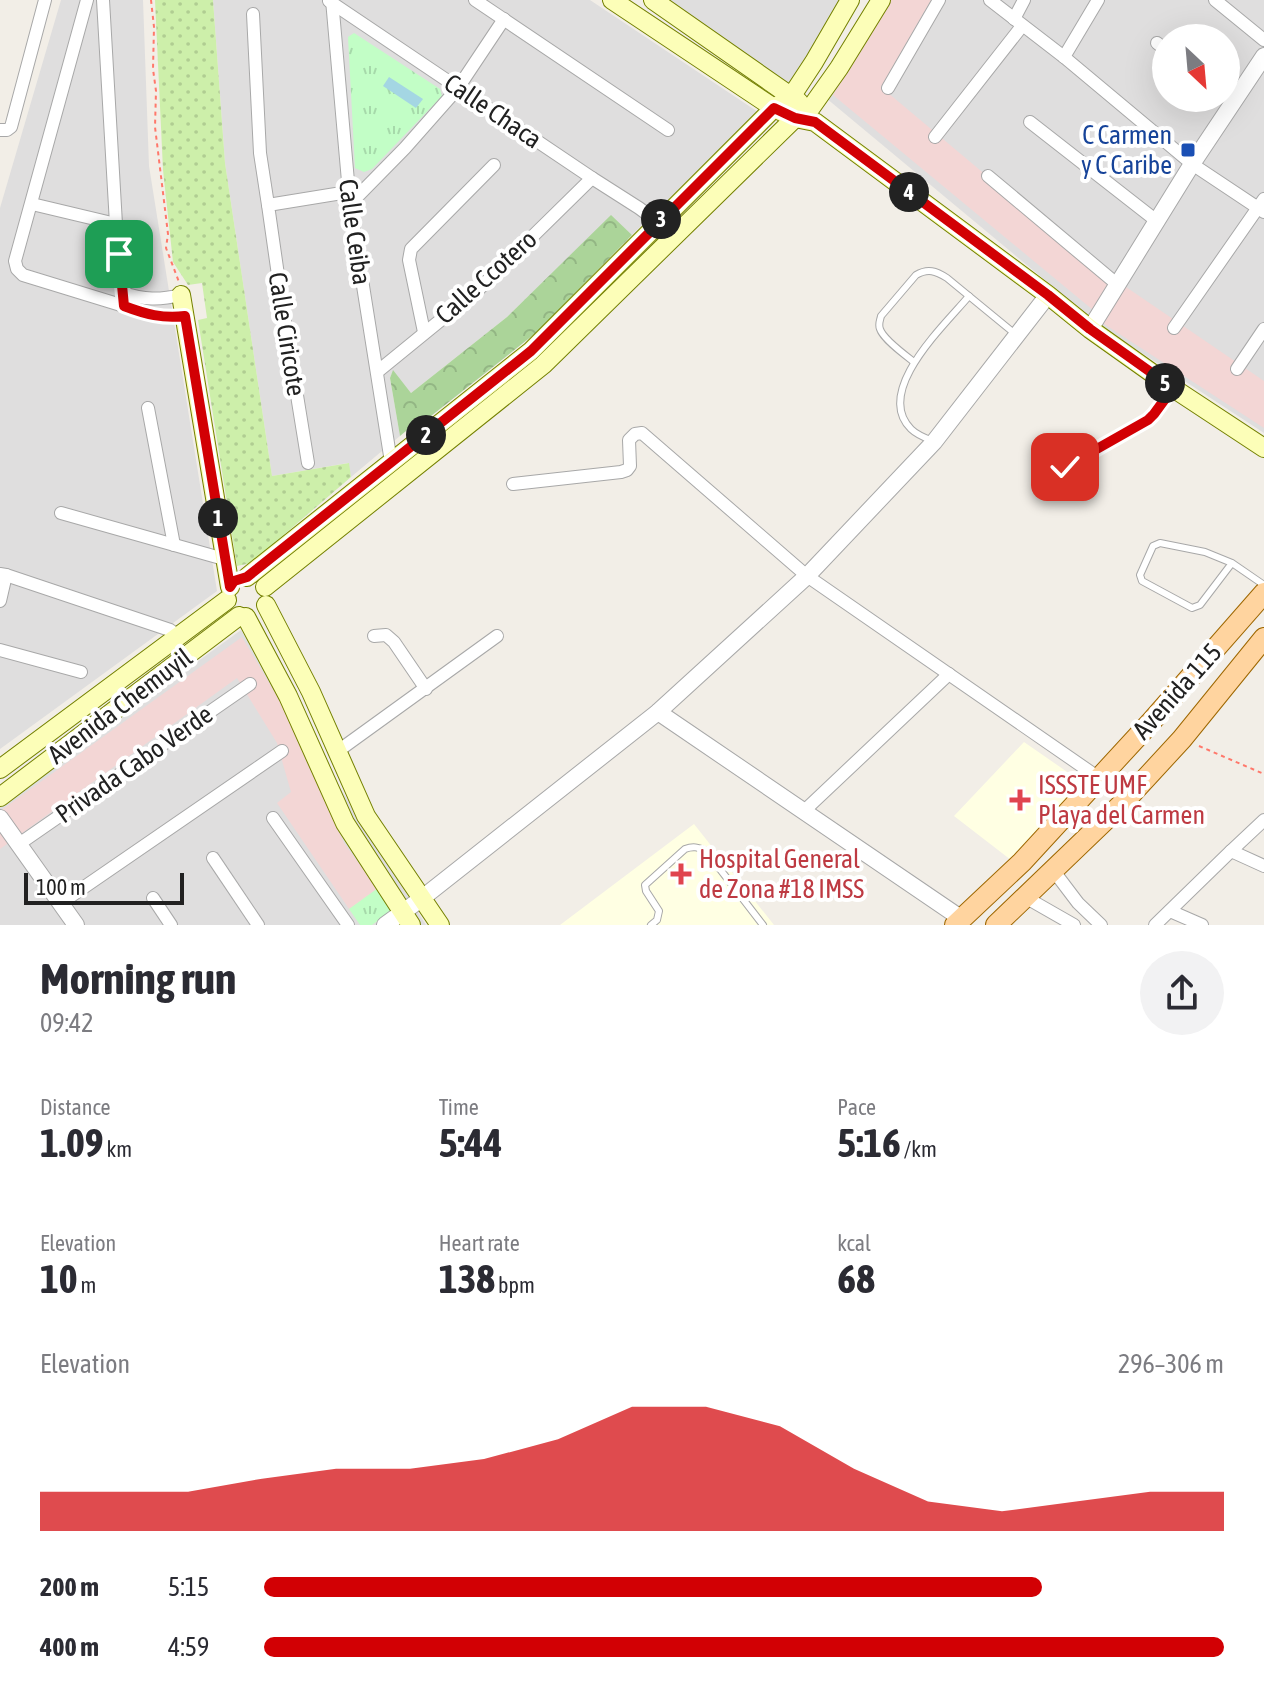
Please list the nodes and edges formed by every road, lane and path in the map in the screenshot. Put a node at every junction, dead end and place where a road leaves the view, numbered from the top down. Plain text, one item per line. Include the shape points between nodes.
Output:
1 (45, 0) edge
2 (87, 0) edge
3 (103, 0) edge
4 (151, 0) edge
5 (475, 0) edge
6 (612, 0) edge
7 (653, 0) edge
8 (850, 0) edge
9 (881, 0) edge
10 (939, 0) edge
11 (990, 0) edge
12 (1024, 0) edge
13 (1098, 0) edge
14 (1215, 0) edge
15 (330, 1) edge
16 (253, 14) dead end
17 (504, 19) junction
18 (1018, 22) junction
19 (80, 33) junction
20 (105, 39) junction
21 (1264, 40) edge
22 (1264, 56) edge
23 (1064, 57) junction
24 (1240, 86) edge
25 (458, 88) junction
26 (888, 88) dead end
27 (791, 97) junction
28 (774, 108) junction
29 (1222, 112) edge
30 (807, 116) junction
31 (1030, 122) dead end
32 (668, 130) dead end
33 (1, 131) edge
34 (935, 137) dead end
35 (1192, 164) junction
36 (494, 165) dead end
37 (988, 176) dead end
38 (592, 178) junction
39 (349, 198) junction
40 (32, 204) junction
41 (268, 205) junction
42 (1262, 206) edge
43 (658, 222) junction
44 (1158, 222) junction
45 (116, 224) junction
46 (1118, 285) junction
47 (181, 295) junction
48 (1048, 295) junction
49 (969, 296) junction
50 (124, 299) junction
51 (185, 316) junction
52 (1174, 328) dead end
53 (1090, 329) junction
54 (1264, 329) edge
55 (424, 332) junction
56 (1017, 335) junction
57 (537, 358) junction
58 (914, 362) junction
59 (1237, 369) dead end
60 (377, 372) junction
61 (1173, 388) junction
62 (148, 408) dead end
63 (934, 442) junction
64 (1264, 448) edge
65 (391, 462) junction
66 (308, 463) dead end
67 (1065, 467) dead end
68 (513, 484) dead end
69 (61, 513) dead end
70 (174, 545) junction
71 (224, 559) junction
72 (1232, 563) junction
73 (3, 574) edge
74 (807, 576) junction
75 (247, 577) junction
76 (1264, 585) edge
77 (228, 593) junction
78 (1264, 593) edge
79 (265, 596) junction
80 (0, 601) edge
81 (243, 616) junction
82 (179, 636) junction
83 (374, 636) dead end
84 (497, 636) dead end
85 (1264, 638) edge
86 (0, 650) edge
87 (81, 672) dead end
88 (949, 674) junction
89 (250, 684) dead end
90 (426, 689) junction
91 (658, 712) junction
92 (1182, 739) junction
93 (282, 751) dead end
94 (338, 751) junction
95 (0, 769) edge
96 (1264, 774) edge
97 (1099, 778) junction
98 (0, 797) edge
99 (804, 811) junction
100 (0, 818) edge
101 (273, 818) dead end
102 (1264, 820) edge
103 (19, 844) junction
104 (1231, 851) junction
105 (213, 858) dead end
106 (1264, 866) edge
107 (1053, 870) junction
108 (1025, 897) junction
109 (153, 898) dead end
110 (421, 899) junction
111 (61, 903) junction
112 (1170, 911) junction
113 (407, 919) edge
114 (1007, 921) edge
115 (958, 922) edge
116 (76, 925) edge
117 (171, 925) edge
118 (258, 925) edge
119 (348, 925) edge
120 (385, 925) edge
121 (440, 925) edge
122 (651, 925) edge
123 (763, 925) edge
124 (1074, 925) edge
125 (1101, 925) edge
126 (1155, 925) edge
127 (1202, 925) edge

1 - 33 street via 11,127
2 - 19 street
3 - 20 street
4 - 47 path via 166,248
5 - 17 street
6 - 28 main road
7 - 27 main road
8 - 27 main road
9 - 30 main road
10 - 26 street
11 - 18 street
12 - 18 street
13 - 23 street
14 - 21 street
15 - 25 street, Calle Chaca
15 - 39 street, Calle Ceiba
16 - 41 street, Calle Ciricote
17 - 25 street
17 - 32 street
18 - 23 street
18 - 34 street
19 - 20 street
19 - 40 street
20 - 45 street
22 - 24 street
23 - 35 street
25 - 38 street, Calle Chaca
25 - 39 street via 405,148
27 - 28 main road
27 - 30 main road
28 - 30 main road
28 - 43 main road
29 - 35 street
30 - 48 main road
30 - 57 main road
31 - 44 street
35 - 42 street
35 - 44 street
36 - 55 street via 411,249
37 - 46 street
38 - 43 street, Calle Chaca
38 - 55 street, Calle Ccotero via 480,288
39 - 41 street
39 - 60 street, Calle Ceiba
40 - 45 street
40 - 50 street via 17,269 23,275
41 - 66 street, Calle Ciricote
42 - 52 street
43 - 57 main road
44 - 46 street
45 - 50 street
46 - 53 street
47 - 50 street
47 - 51 main road
48 - 53 main road
48 - 56 street
49 - 56 lane
49 - 58 lane
49 - 58 lane via 936,272 921,272 881,316 884,336
50 - 51 street via 153,316
51 - 71 main road
53 - 61 main road
54 - 59 street
55 - 60 street, Calle Ccotero
56 - 63 street
57 - 65 main road
57 - 79 main road
58 - 63 lane via 902,385 902,413 908,427
60 - 65 street, Calle Ceiba
61 - 64 main road
61 - 67 lane via 1148,420
62 - 70 street
63 - 74 street
65 - 75 main road
68 - 74 street via 627,470 629,440 642,433
69 - 70 street
70 - 71 street
71 - 77 main road
72 - 72 lane via 1160,543 1153,546 1140,575 1192,608
72 - 76 lane
73 - 80 street
73 - 82 street
74 - 88 street
74 - 91 street
75 - 77 main road via 234,581
75 - 79 main road via 257,579
77 - 81 main road via 233,612
77 - 82 main road, Avenida Chemuyil
78 - 97 main road, Avenida 115
79 - 81 main road via 258,614
79 - 94 main road
81 - 98 main road, Avenida Chemuyil
81 - 113 main road via 288,696 345,823
82 - 95 main road, Avenida Chemuyil
83 - 90 street via 386,635 394,642
84 - 90 street
85 - 92 main road, Avenida 115
86 - 87 street
88 - 97 street
88 - 99 street
89 - 103 street, Privada Cabo Verde
90 - 94 street
91 - 99 street
91 - 110 street
92 - 96 path
92 - 107 main road, Avenida 115
93 - 111 street
94 - 110 main road via 366,816
97 - 115 main road, Avenida 115
99 - 115 street
100 - 103 street
101 - 119 street
102 - 104 street
103 - 111 street
104 - 106 street
104 - 112 street
105 - 118 street
107 - 108 main road, Avenida 115
107 - 125 street
108 - 114 main road, Avenida 115
108 - 124 street
109 - 117 street
110 - 113 street
110 - 121 main road
111 - 116 street
112 - 126 street
112 - 127 street
113 - 120 street
122 - 123 lane via 659,911 645,885 685,849 700,847

